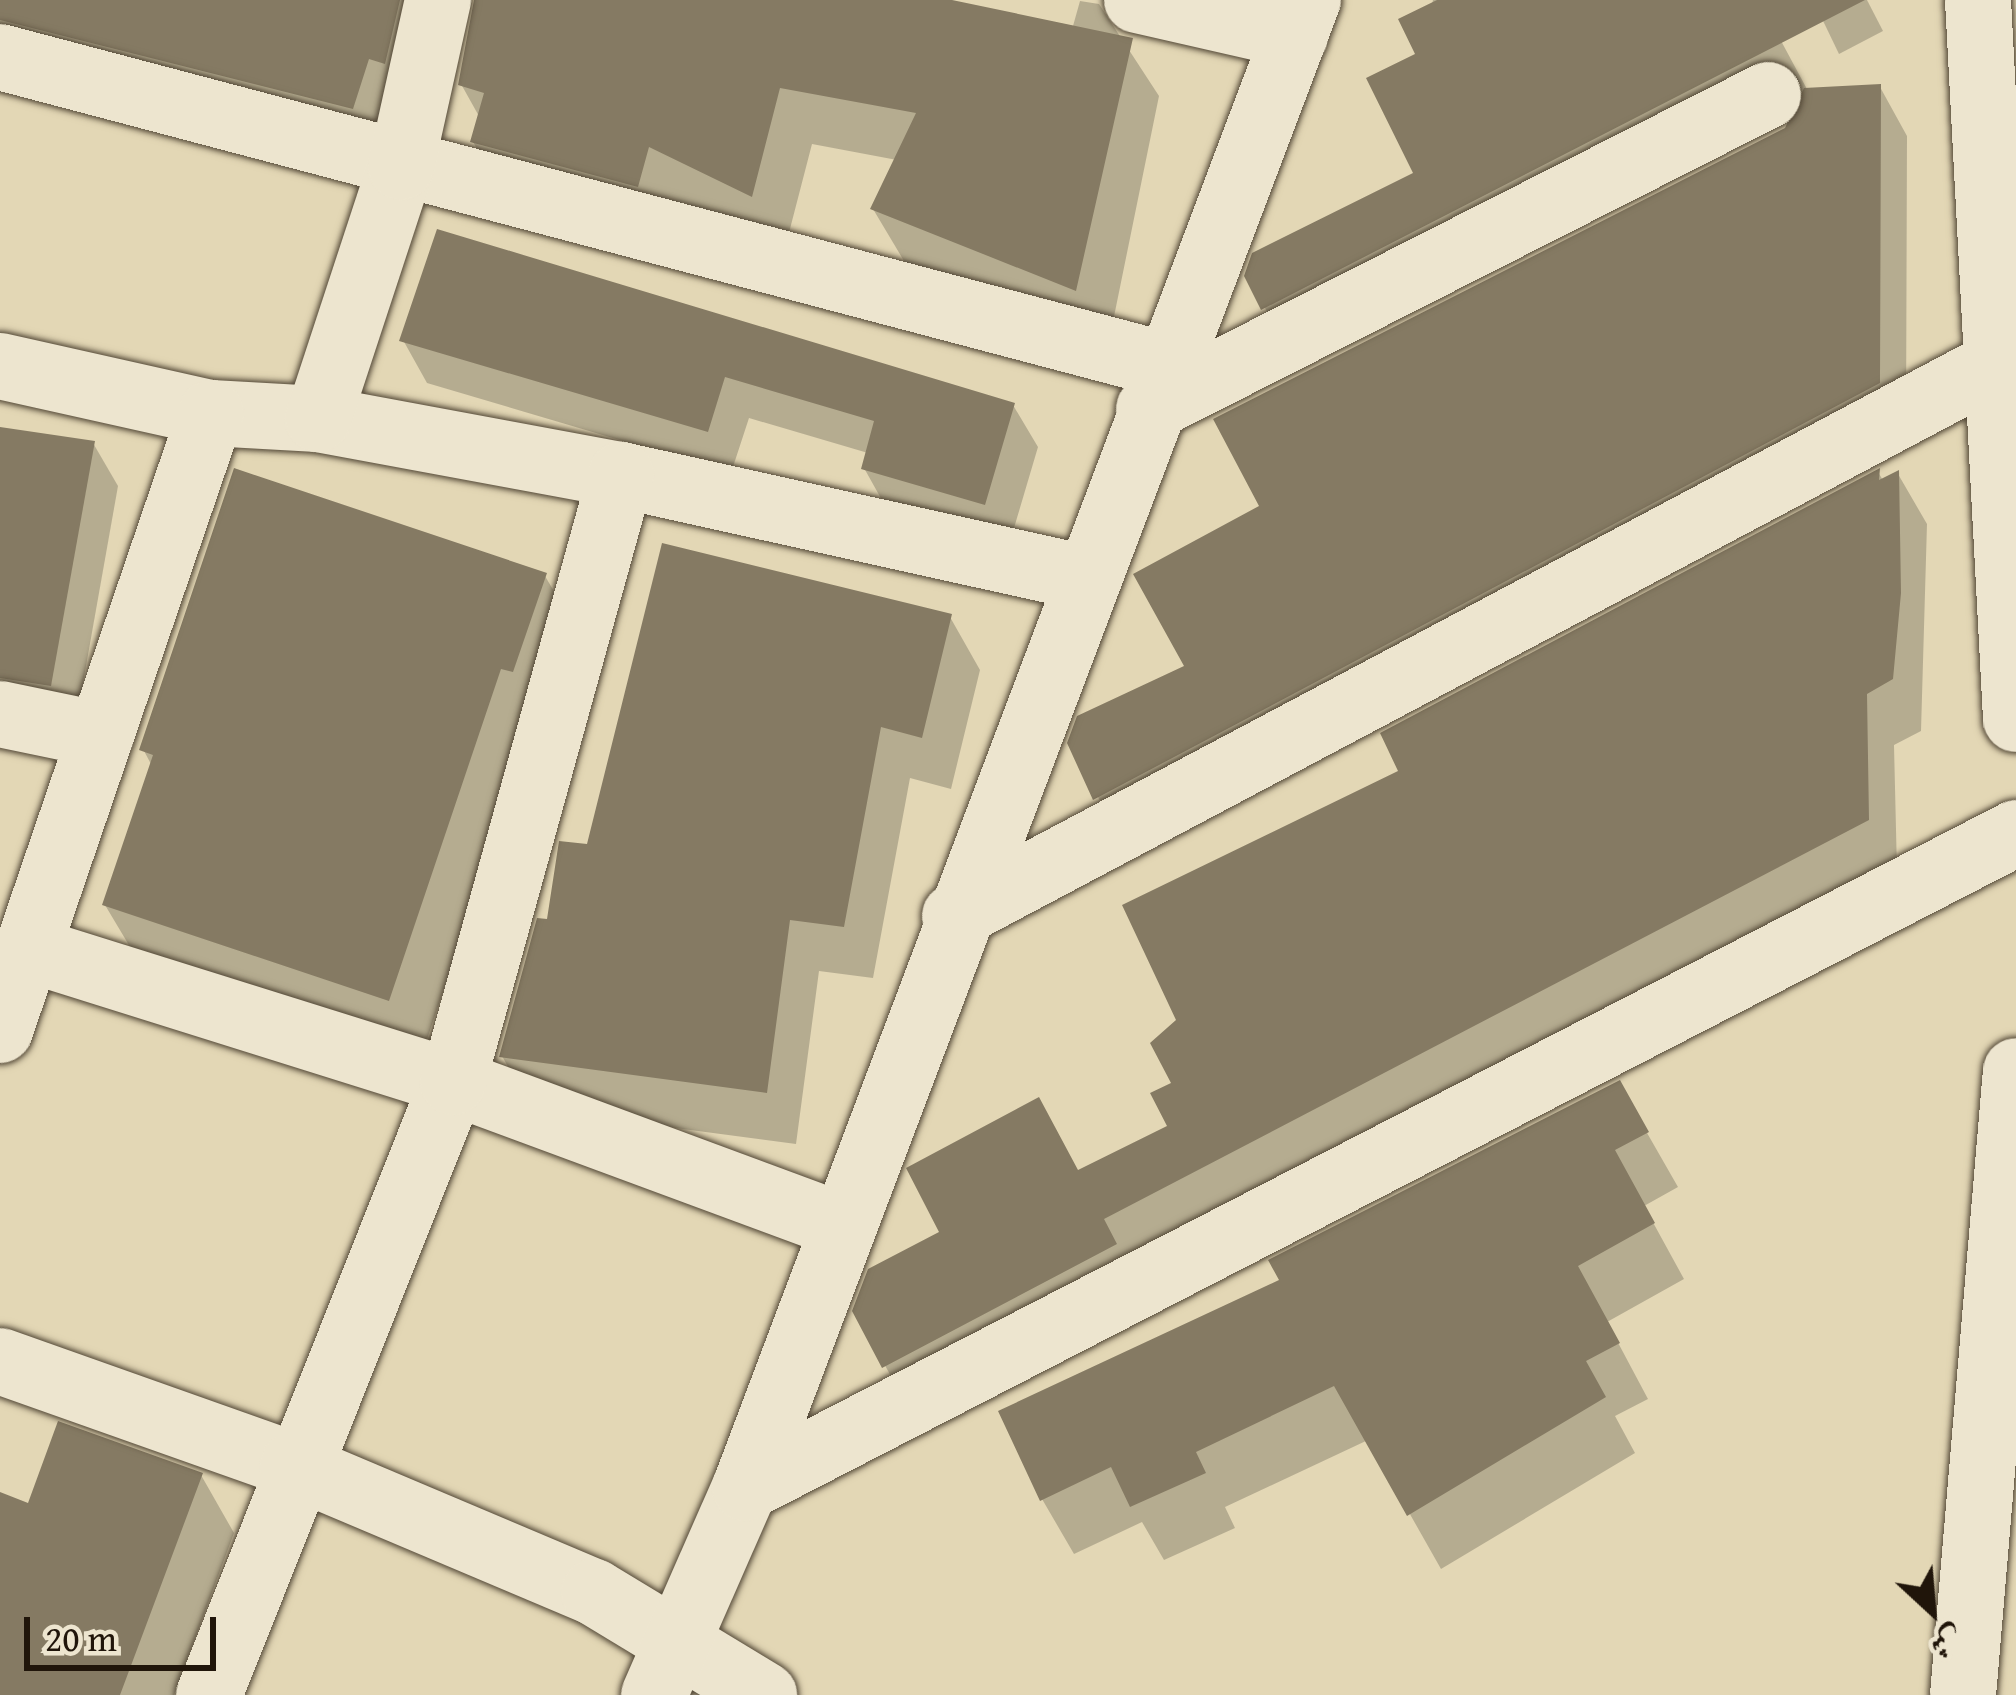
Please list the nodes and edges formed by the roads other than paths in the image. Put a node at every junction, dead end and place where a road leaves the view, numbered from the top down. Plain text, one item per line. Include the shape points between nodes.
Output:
1 (438, 0) edge
2 (1137, 0) edge
3 (1978, 0) edge
4 (1301, 18) edge
5 (0, 57) edge
6 (1768, 94) dead end
7 (401, 167) junction
8 (2000, 362) junction
9 (0, 366) edge
10 (1157, 387) junction
11 (211, 412) junction
12 (318, 419) junction
13 (621, 475) junction
14 (1084, 578) junction
15 (0, 714) edge
16 (2016, 719) edge
17 (101, 735) junction
18 (2016, 833) edge
19 (955, 916) junction
20 (28, 949) junction
21 (0, 1030) edge
22 (2016, 1071) edge
23 (453, 1082) junction
24 (839, 1225) junction
25 (0, 1361) edge
26 (292, 1465) junction
27 (745, 1489) junction
28 (665, 1669) edge
29 (209, 1695) edge
30 (764, 1695) edge
31 (1963, 1695) edge

1 - 7 street
2 - 4 street
3 - 8 street
4 - 10 street
5 - 7 street
6 - 10 street
7 - 10 street
7 - 12 street
8 - 16 street
8 - 19 street
9 - 11 street
10 - 14 street
11 - 12 street
11 - 17 street
12 - 13 street
13 - 14 street
13 - 23 street
14 - 19 street
15 - 17 street
17 - 20 street
18 - 27 street
19 - 24 street
20 - 21 street
20 - 23 street
22 - 31 street
23 - 24 street
23 - 26 street
24 - 27 street
25 - 26 street
26 - 28 street via 594,1592
26 - 29 street
27 - 28 street
28 - 30 street

